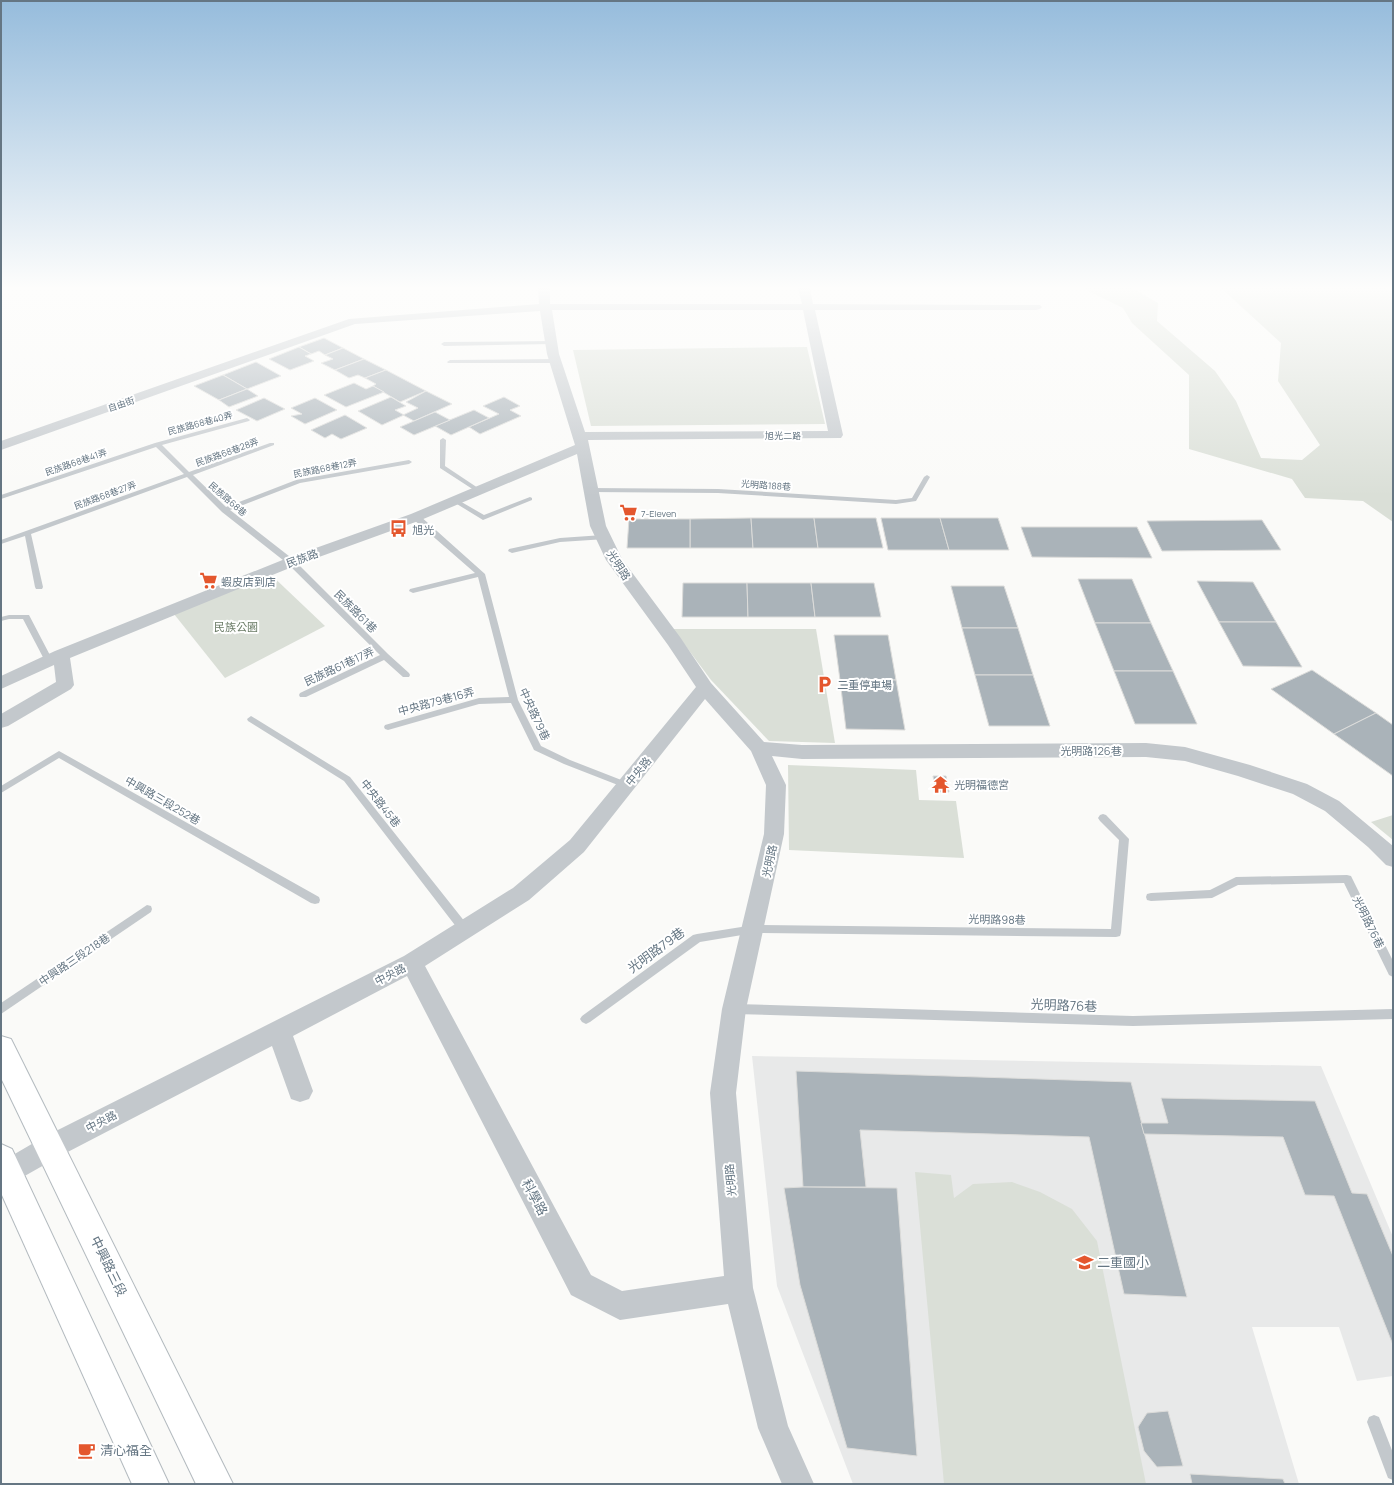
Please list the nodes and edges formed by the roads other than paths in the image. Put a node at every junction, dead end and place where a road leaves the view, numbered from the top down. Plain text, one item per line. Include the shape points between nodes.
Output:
1 (251, 357) edge
2 (555, 357) edge
3 (819, 357) edge
4 (556, 361) junction
5 (450, 362) dead end
6 (247, 420) dead end
7 (443, 440) dead end
8 (582, 442) junction
9 (157, 444) junction
10 (272, 444) dead end
11 (1, 446) edge
12 (409, 462) dead end
13 (188, 476) junction
14 (927, 477) dead end
15 (591, 490) junction
16 (479, 491) junction
17 (1, 497) edge
18 (530, 499) dead end
19 (456, 501) junction
20 (225, 510) junction
21 (416, 517) junction
22 (28, 534) junction
23 (603, 537) junction
24 (1, 542) edge
25 (512, 551) dead end
26 (291, 562) junction
27 (481, 574) junction
28 (40, 588) dead end
29 (413, 591) dead end
30 (1, 619) edge
31 (385, 656) junction
32 (55, 658) junction
33 (406, 675) dead end
34 (1, 683) edge
35 (705, 687) junction
36 (303, 695) dead end
37 (514, 700) junction
38 (251, 719) dead end
39 (1, 722) edge
40 (388, 727) dead end
41 (759, 748) junction
42 (626, 785) junction
43 (1, 790) edge
44 (1103, 818) dead end
45 (1393, 859) edge
46 (1151, 897) dead end
47 (315, 900) dead end
48 (147, 909) dead end
49 (754, 929) junction
50 (465, 930) junction
51 (412, 963) junction
52 (1393, 972) edge
53 (1, 1009) edge
54 (734, 1009) junction
55 (1393, 1014) edge
56 (586, 1019) dead end
57 (278, 1031) junction
58 (1, 1048) edge
59 (300, 1091) dead end
60 (51, 1147) junction
61 (4, 1166) edge
62 (739, 1288) junction
63 (1374, 1422) dead end
64 (1393, 1473) edge
65 (151, 1484) edge
66 (215, 1484) edge
67 (798, 1484) edge

1 - 11 street, 自由街
2 - 4 street, 光明路
3 - 8 street, 旭光二路 via 836,435
4 - 5 lane
4 - 8 street, 光明路
6 - 9 lane, 民族路68巷40弄
7 - 16 lane via 442,468
8 - 15 street, 光明路
8 - 16 street, 民族路
9 - 13 lane, 民族路68巷
9 - 17 lane, 民族路68巷41弄
10 - 13 lane, 民族路68巷28弄
12 - 20 lane, 民族路68巷12弄 via 298,481
13 - 20 lane, 民族路68巷
13 - 22 lane, 民族路68巷27弄
14 - 15 lane, 光明路188巷 via 914,500 896,502 718,491
15 - 23 street, 光明路 via 598,526
16 - 19 street, 民族路
18 - 19 lane via 483,518
19 - 21 street, 民族路
20 - 26 lane, 民族路68巷
21 - 26 street, 民族路
21 - 27 lane
22 - 24 lane, 民族路68巷27弄
22 - 28 lane
23 - 25 lane via 560,540
23 - 35 street, 光明路 via 614,560
26 - 31 lane, 民族路61巷
26 - 32 street, 民族路
27 - 29 lane
27 - 37 lane, 中央路79巷
30 - 32 lane via 26,617
31 - 33 lane, 民族路61巷
31 - 36 lane, 民族路61巷17弄
32 - 34 street, 民族路
32 - 39 street via 65,685
35 - 41 street, 光明路
35 - 42 street, 中央路
37 - 40 lane, 中央路79巷16弄 via 479,701
37 - 42 lane, 中央路79巷 via 537,748
38 - 50 lane, 中央路45巷 via 347,779
41 - 45 street, 光明路126巷 via 802,752 1146,750 1185,754 1300,789 1332,806
41 - 49 street, 光明路 via 776,785 774,834
42 - 50 street, 中央路 via 577,846 521,894
43 - 47 lane, 中興路三段252巷 via 59,754
44 - 49 lane, 光明路98巷 via 1124,839 1116,933
46 - 52 lane, 光明路76巷 via 1212,894 1236,881 1347,879
48 - 53 lane, 中興路三段218巷
49 - 54 street, 光明路
49 - 56 lane, 光明路79巷 via 697,938
50 - 51 street, 中央路
51 - 57 street, 中央路
51 - 62 street, 科學路 via 581,1285 620,1306
54 - 55 lane, 光明路76巷 via 1133,1021
54 - 62 street, 光明路 via 723,1093
57 - 59 street
57 - 60 street, 中央路
58 - 60 main road, 中興路三段
60 - 61 street, 中央路
60 - 66 main road, 中興路三段
61 - 65 main road
62 - 67 street, 光明路 via 773,1428
63 - 64 lane

